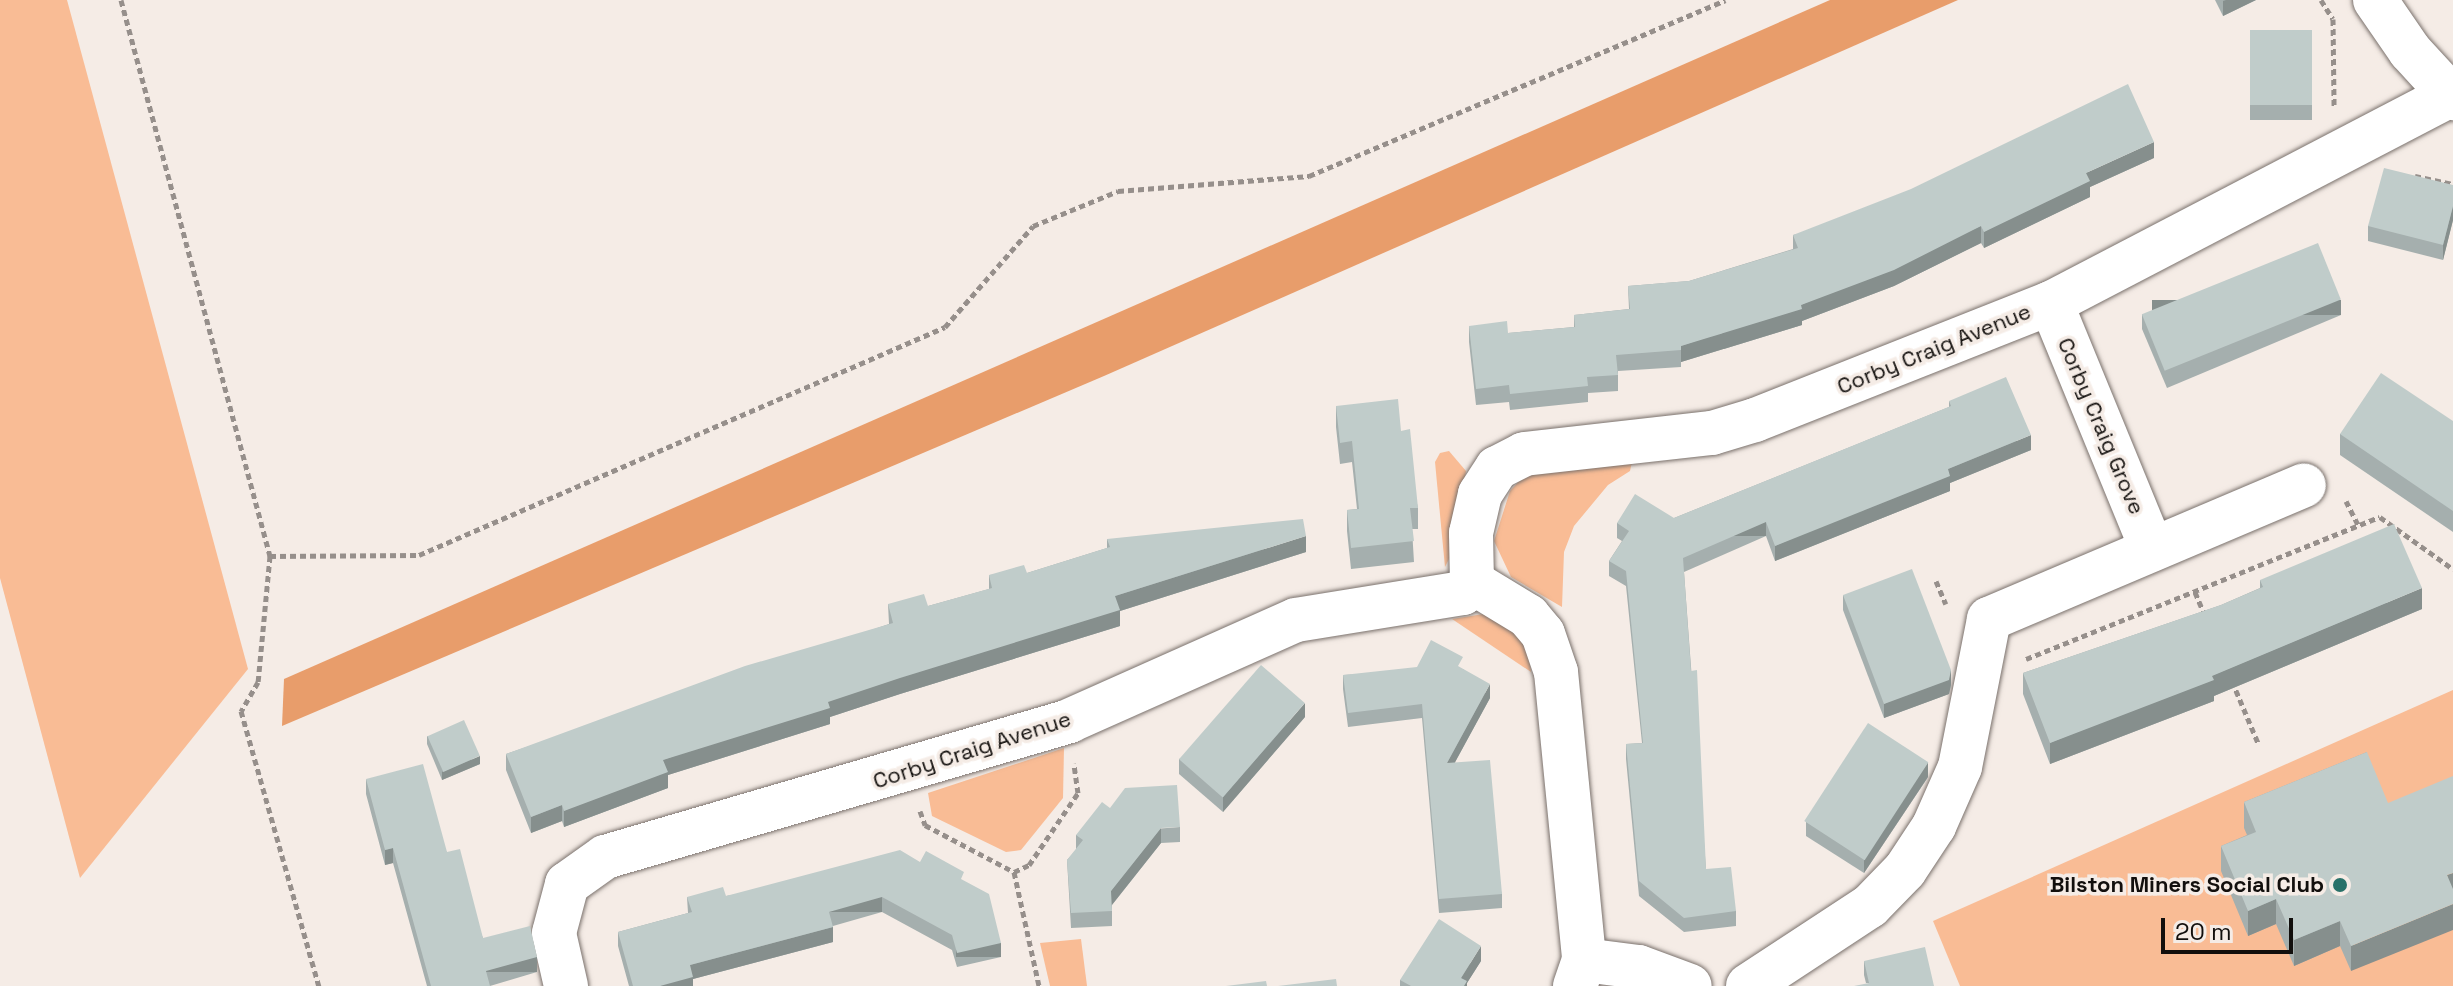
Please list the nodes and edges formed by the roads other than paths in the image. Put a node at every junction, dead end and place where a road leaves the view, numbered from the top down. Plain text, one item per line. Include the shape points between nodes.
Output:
1 (2375, 0) edge
2 (2452, 97) edge
3 (2051, 303) junction
4 (2304, 485) dead end
5 (2152, 549) junction
6 (1472, 582) junction
7 (1579, 973) edge
8 (566, 986) edge
9 (1690, 986) edge
10 (1748, 986) edge

1 - 2 street via 2410,51
2 - 3 street, Corby Craig Avenue
3 - 5 street, Corby Craig Grove
3 - 6 street, Corby Craig Avenue via 1712,433 1524,454 1497,468 1480,494 1471,533
4 - 5 street
5 - 10 street via 1989,619 1960,767 1934,826 1905,870 1870,906
6 - 7 street via 1528,616 1543,634 1556,672
6 - 8 street, Corby Craig Avenue via 1463,593 1447,599 1296,620 1069,721 605,857 567,884 554,933
7 - 9 street via 1639,967

